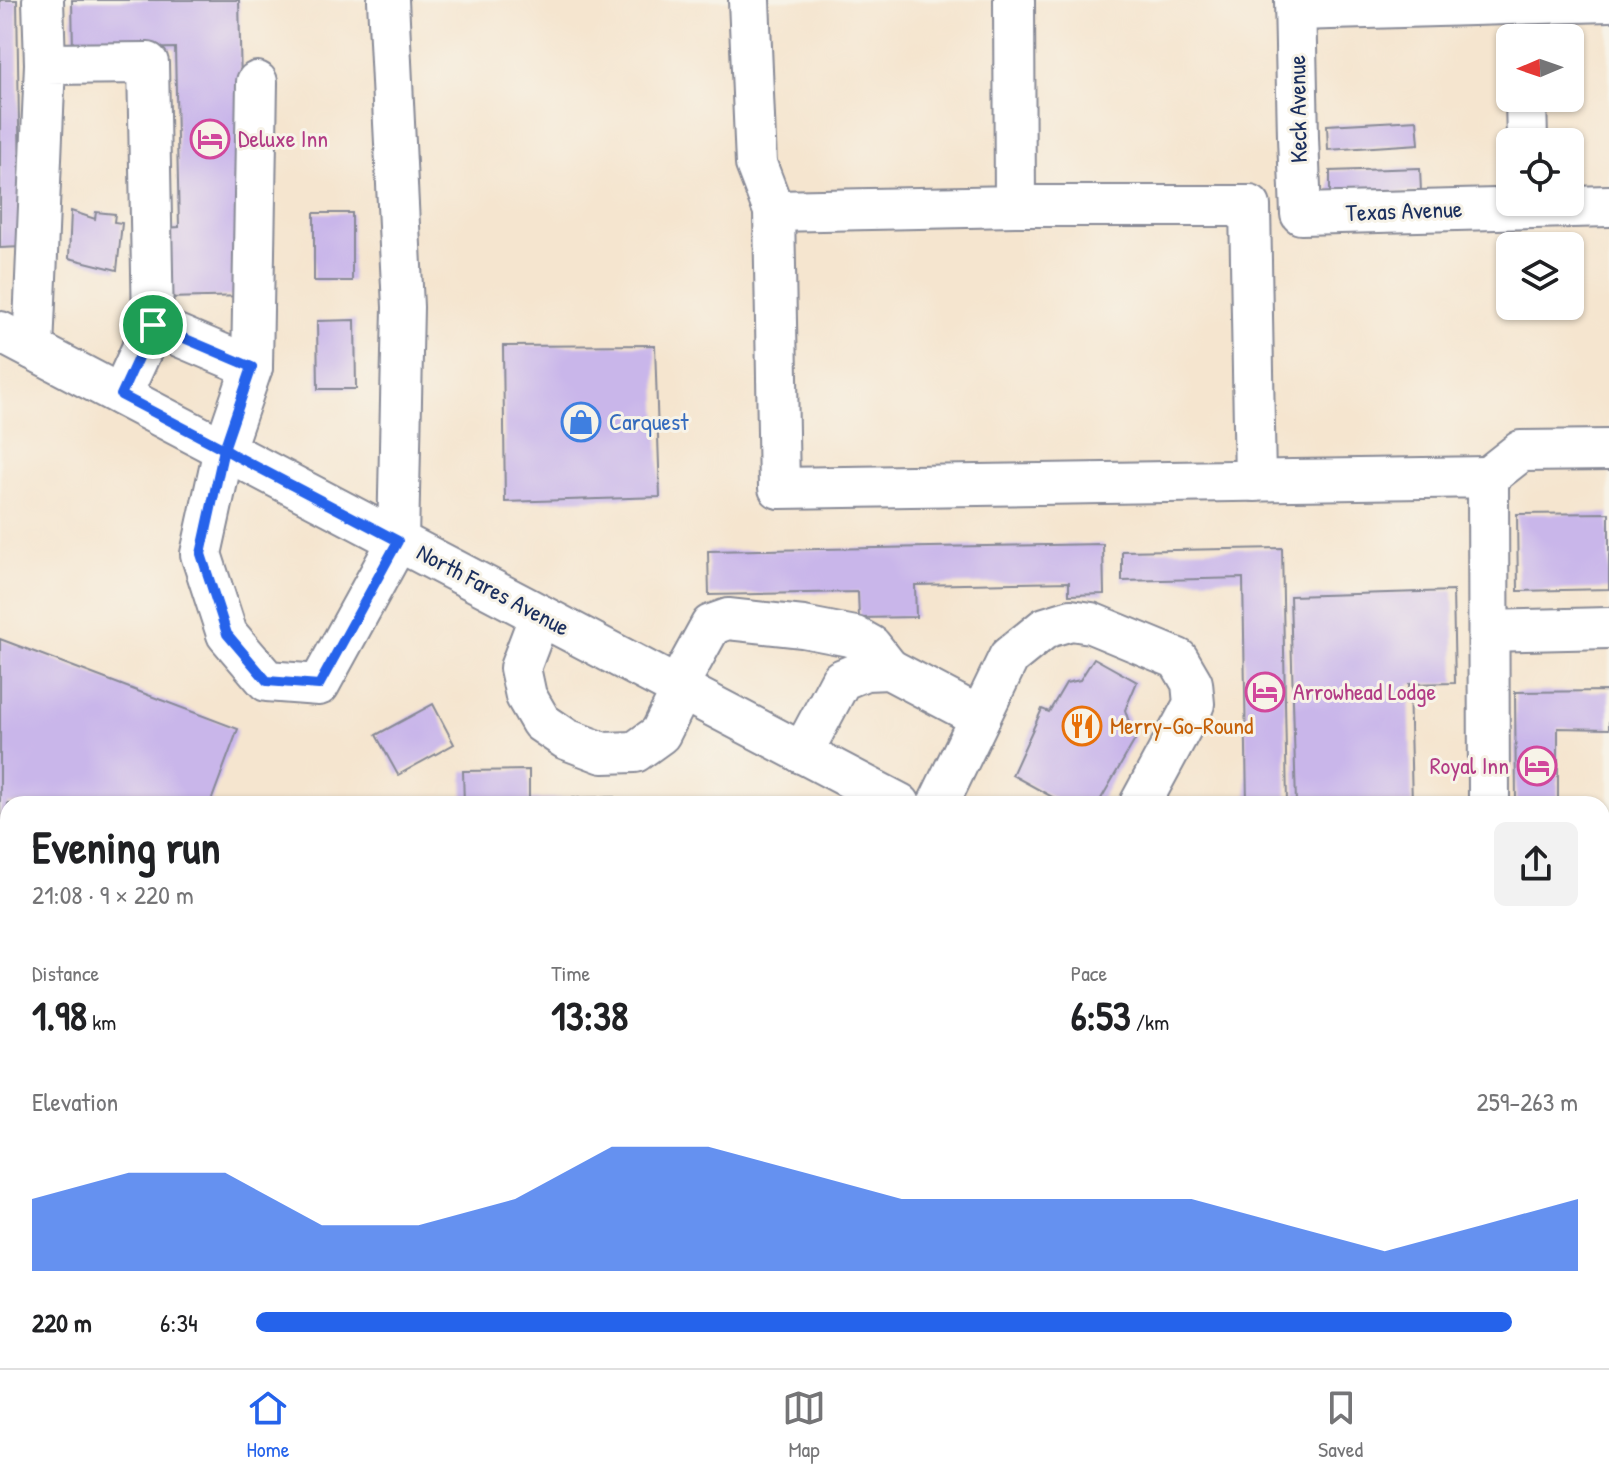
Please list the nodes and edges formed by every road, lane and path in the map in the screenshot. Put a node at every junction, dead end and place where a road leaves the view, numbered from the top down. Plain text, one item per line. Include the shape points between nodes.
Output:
1 (43, 0) edge
2 (388, 0) edge
3 (749, 0) edge
4 (1014, 0) edge
5 (1609, 1) edge
6 (1296, 5) edge
7 (1525, 14) edge
8 (45, 64) junction
9 (257, 82) dead end
10 (1015, 206) junction
11 (1496, 206) edge
12 (1584, 206) edge
13 (1609, 206) edge
14 (1301, 208) joint
15 (774, 211) junction
16 (153, 325) junction
17 (16, 341) edge
18 (252, 367) junction
19 (121, 395) junction
20 (224, 449) junction
21 (1609, 450) edge
22 (1488, 477) junction
23 (1255, 481) junction
24 (398, 541) junction
25 (540, 615) junction
26 (1609, 628) edge
27 (1489, 631) junction
28 (889, 669) junction
29 (680, 689) junction
30 (980, 717) junction
31 (802, 753) junction
32 (885, 796) edge
33 (942, 796) edge
34 (1144, 796) edge
35 (1489, 796) edge

1 - 8 street
2 - 24 street via 403,307
3 - 15 street via 756,164
4 - 10 street
5 - 7 street
6 - 7 street
6 - 14 street, Keck Avenue
8 - 16 street via 148,63
8 - 17 street
9 - 18 street
10 - 15 street
10 - 23 street via 1250,206
11 - 14 street, Texas Avenue via 1301,214
12 - 13 street, Texas Avenue
15 - 23 street via 779,488
16 - 18 street
16 - 19 street
17 - 19 street, North Fares Avenue
18 - 20 street
19 - 20 street, North Fares Avenue
20 - 24 street, North Fares Avenue
20 - 24 street via 201,554 227,634 267,681 319,685
21 - 22 street via 1521,451
22 - 23 street
22 - 27 street
24 - 25 street, North Fares Avenue
25 - 29 street, North Fares Avenue
25 - 29 street via 520,668 526,696 541,722 566,739 603,753 635,752 660,734
26 - 27 street
27 - 35 street
28 - 29 street via 871,646 855,637 728,619 711,625
28 - 30 street
28 - 31 street via 865,670 841,680
29 - 31 street, North Fares Avenue
30 - 33 street
30 - 34 street via 1009,657 1045,628 1071,620 1091,623 1178,659 1192,683 1194,704
31 - 32 street, North Fares Avenue

